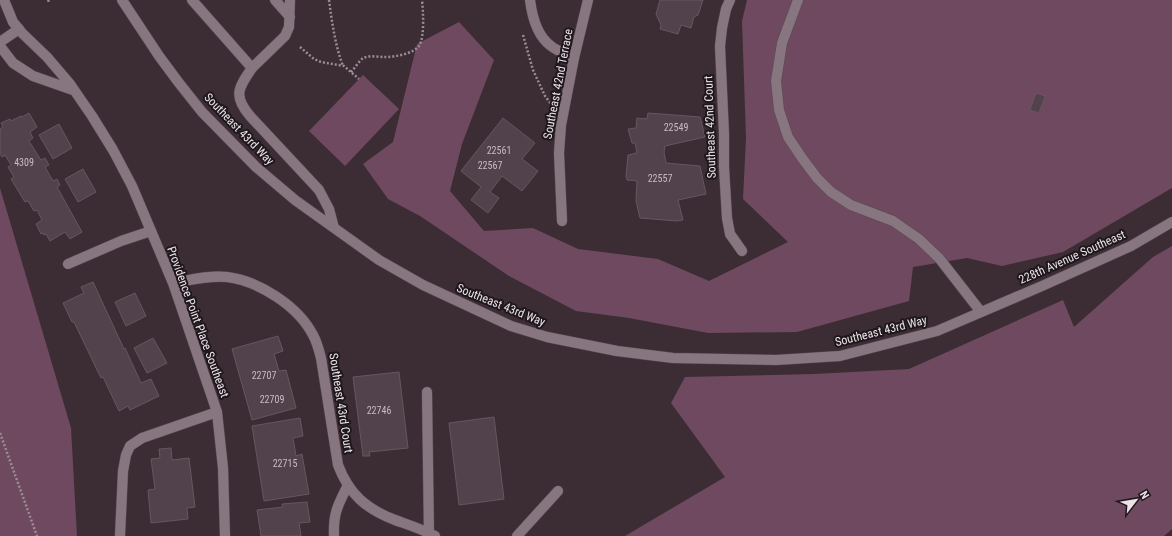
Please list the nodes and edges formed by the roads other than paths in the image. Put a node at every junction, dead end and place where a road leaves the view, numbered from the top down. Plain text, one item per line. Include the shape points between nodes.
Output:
1 (4, 0) edge
2 (122, 0) edge
3 (192, 0) edge
4 (275, 0) edge
5 (290, 0) edge
6 (530, 0) edge
7 (588, 0) edge
8 (730, 0) edge
9 (798, 0) edge
10 (290, 16) junction
11 (19, 29) junction
12 (0, 42) edge
13 (0, 46) edge
14 (574, 58) junction
15 (252, 68) junction
16 (73, 90) junction
17 (562, 222) dead end
18 (1172, 222) edge
19 (334, 228) junction
20 (151, 232) junction
21 (742, 251) dead end
22 (68, 264) dead end
23 (173, 283) junction
24 (982, 312) junction
25 (427, 392) dead end
26 (217, 412) junction
27 (348, 485) junction
28 (558, 491) dead end
29 (431, 535) edge
30 (120, 536) edge
31 (225, 536) edge
32 (334, 536) edge
33 (517, 536) edge

1 - 11 street, Providence Point Place Southeast via 13,22
2 - 19 street, Southeast 43rd Way via 178,83 202,112 256,167
3 - 15 street
4 - 10 street
5 - 10 street
6 - 14 street via 541,35 550,46
7 - 14 street, Southeast 42nd Terrace
8 - 21 street, Southeast 42nd Court via 720,46 724,167 730,234
9 - 24 street via 782,43 776,81 779,110 788,137 831,192 851,205 893,221 919,239 939,258
10 - 15 street via 285,36
11 - 12 street
11 - 16 street, Providence Point Place Southeast via 47,57
13 - 16 street via 13,62 33,76
14 - 17 street, Southeast 42nd Terrace via 559,153
15 - 19 street via 240,89 241,104 270,139 319,190 329,209
16 - 20 street, Providence Point Place Southeast via 113,150 132,186
18 - 24 street, 228th Avenue Southeast via 1131,246
19 - 24 street, Southeast 43rd Way via 379,260 474,310 511,326 547,337 617,351 673,358 776,360 840,356 937,331
20 - 22 street via 121,241
20 - 23 street, Providence Point Place Southeast
23 - 26 street, Providence Point Place Southeast
23 - 27 street, Southeast 43rd Court via 213,277 248,282 269,291 302,319 313,334 321,358 338,465
25 - 29 street
26 - 30 street via 142,438 130,446 123,471
26 - 31 street, Providence Point Place Southeast via 223,468
27 - 29 street, Southeast 43rd Court via 358,499 372,510 413,525
27 - 32 street via 335,512
28 - 33 street

